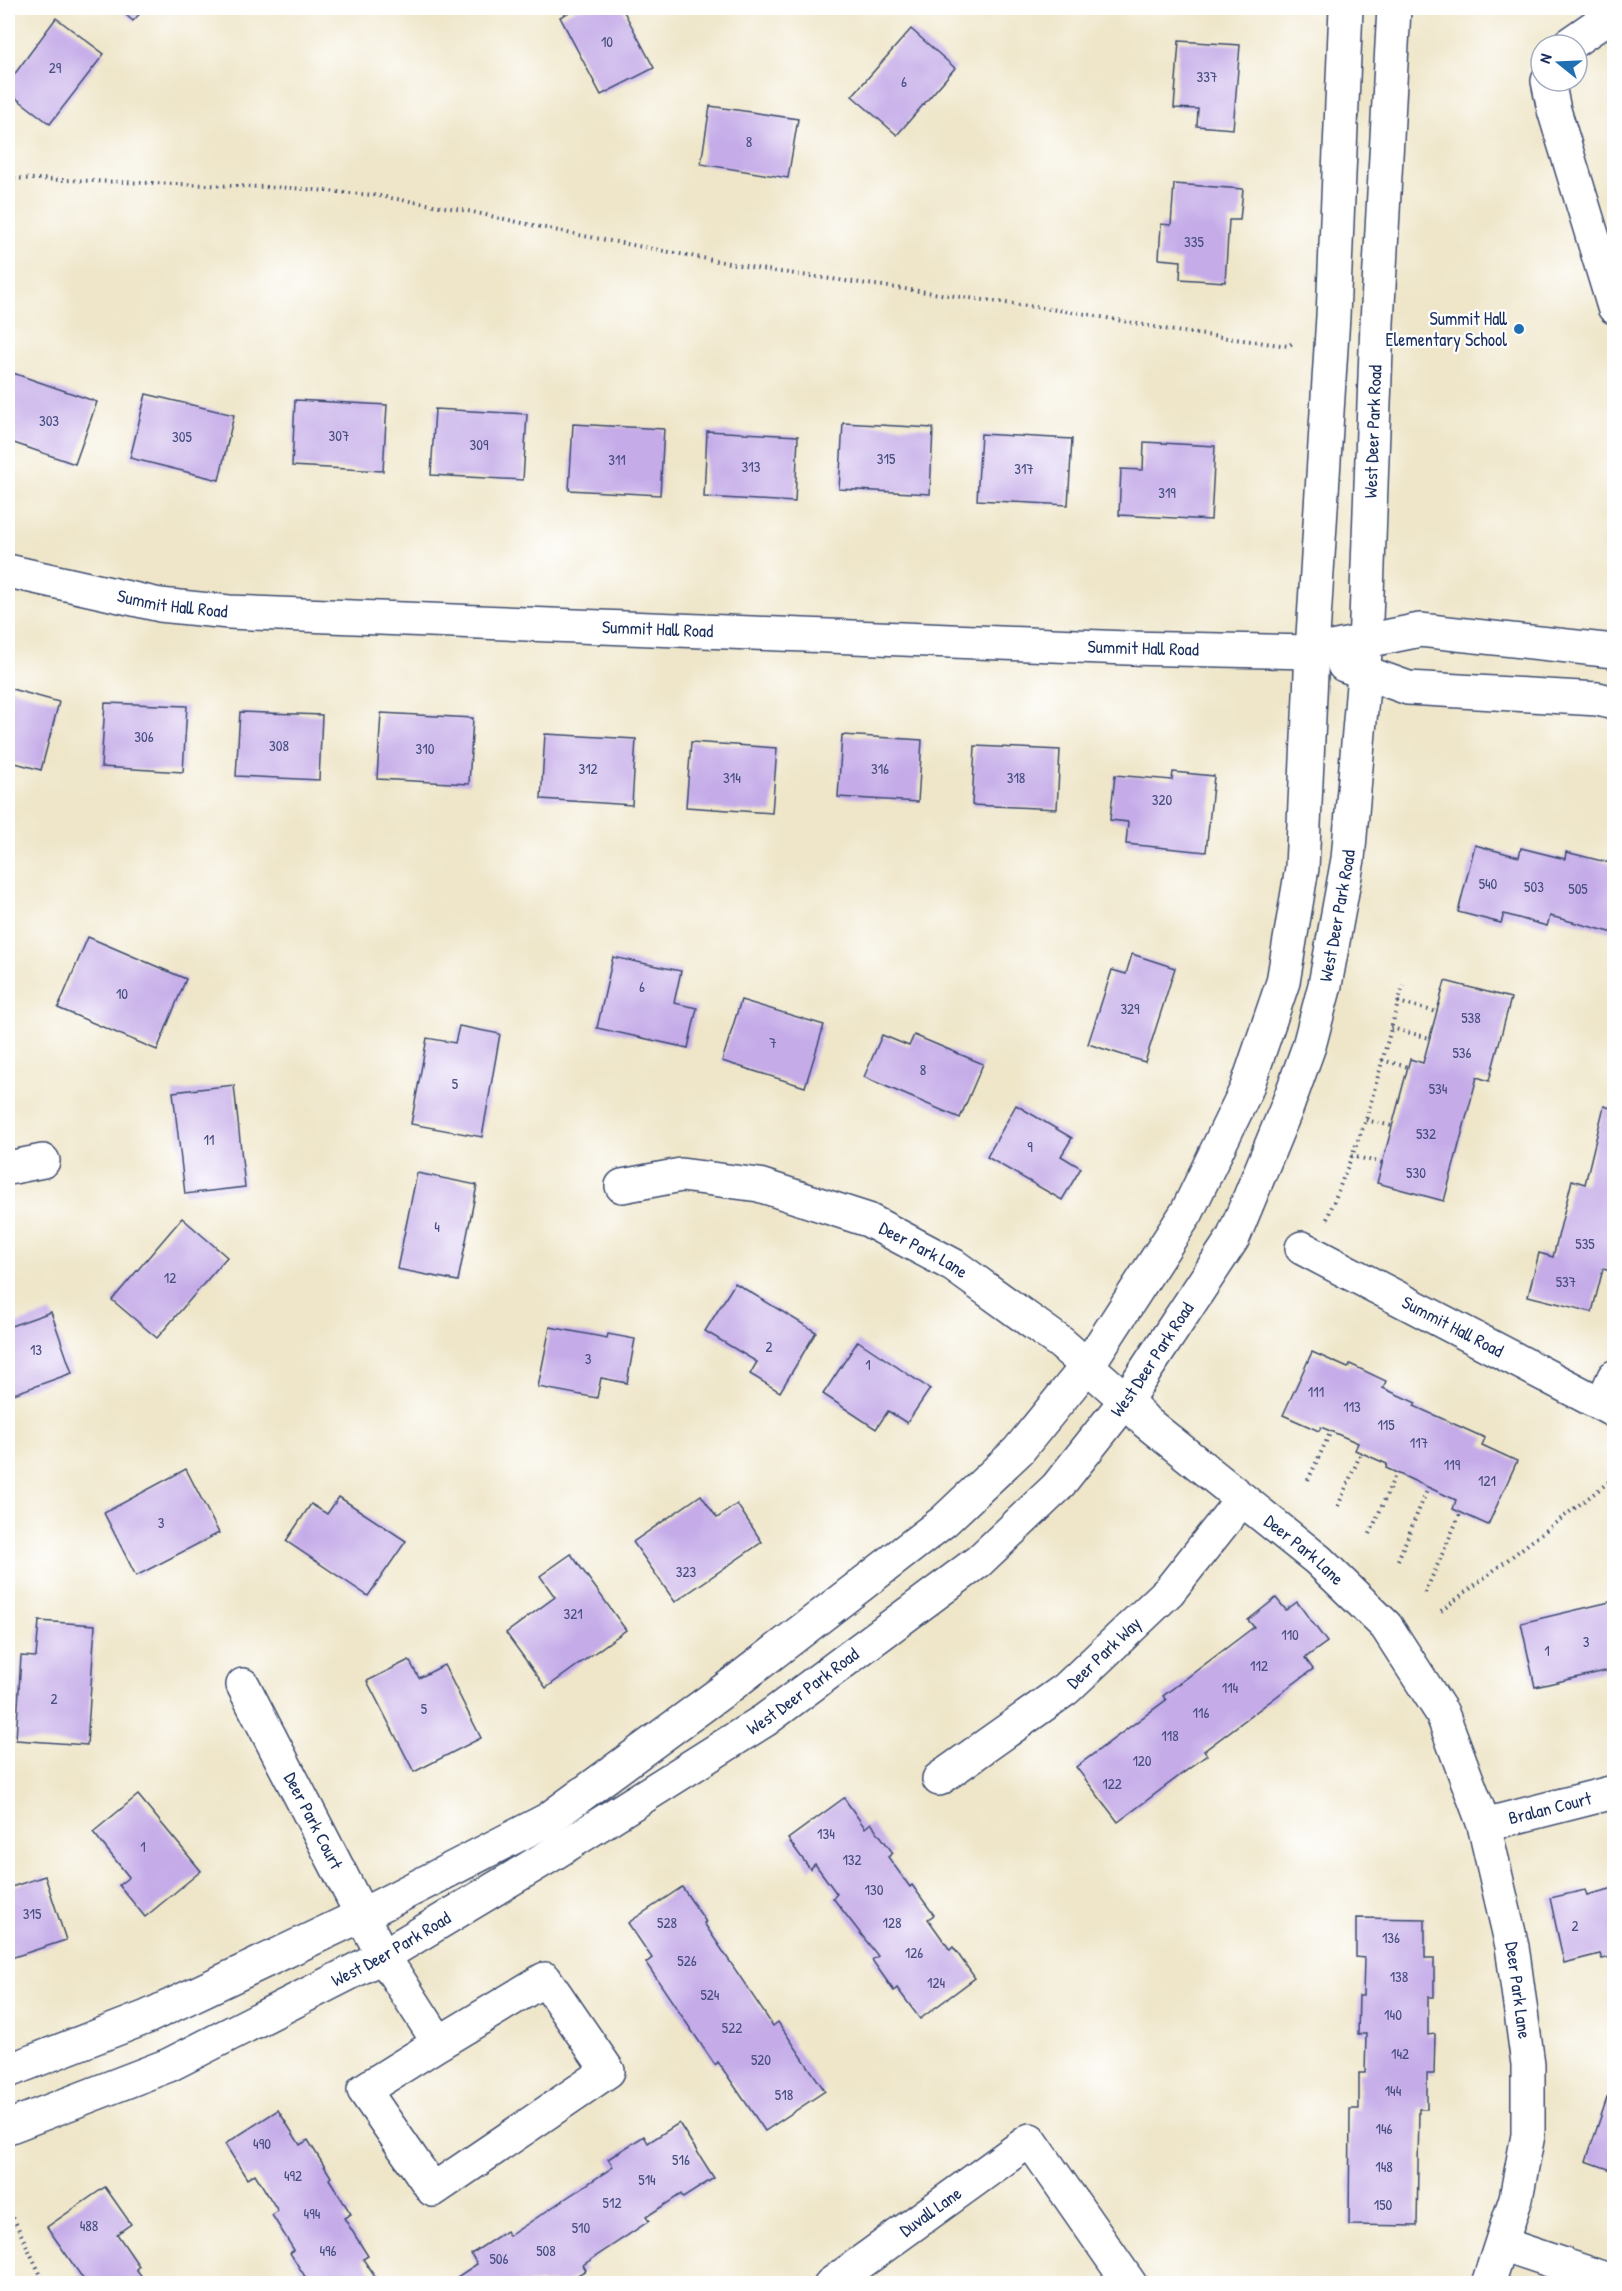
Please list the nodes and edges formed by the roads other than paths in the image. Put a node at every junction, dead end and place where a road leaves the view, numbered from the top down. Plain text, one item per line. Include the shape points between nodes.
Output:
1 (1346, 8) edge
2 (1394, 8) edge
3 (1614, 14) edge
4 (1586, 33) edge
5 (1589, 41) edge
6 (1614, 41) edge
7 (1550, 93) edge
8 (1614, 307) edge
9 (8, 571) edge
10 (1366, 641) junction
11 (1610, 647) edge
12 (1312, 652) junction
13 (1364, 674) junction
14 (1614, 703) edge
15 (43, 1161) dead end
16 (8, 1168) edge
17 (622, 1186) dead end
18 (1308, 1251) road end
19 (1088, 1365) junction
20 (1610, 1397) edge
21 (1126, 1400) junction
22 (1242, 1499) junction
23 (243, 1685) dead end
24 (939, 1779) dead end
25 (1614, 1792) edge
26 (1484, 1825) junction
27 (362, 1915) junction
28 (383, 1956) junction
29 (439, 2043) junction
30 (8, 2071) edge
31 (8, 2127) edge
32 (1502, 2244) junction
33 (1614, 2282) edge
34 (831, 2283) edge
35 (1130, 2283) edge
36 (1488, 2283) edge

1 - 12 street via 1333,316
2 - 10 street, West Deer Park Road via 1377,323
3 - 4 street
5 - 6 street
7 - 8 street
9 - 12 street, Summit Hall Road via 160,605 229,612
10 - 11 street, Summit Hall Road via 1420,630
10 - 12 street, Summit Hall Road
10 - 13 street, West Deer Park Road
12 - 13 street, Summit Hall Road
12 - 19 street via 1302,868 1283,982 1246,1090 1186,1212
13 - 14 street, Summit Hall Road via 1408,688
13 - 21 street, West Deer Park Road via 1348,859 1326,985 1309,1046 1233,1238
15 - 16 street
17 - 19 street, Deer Park Lane via 681,1175 759,1185 868,1220 953,1265
18 - 20 street, Summit Hall Road
19 - 21 street, Deer Park Lane
19 - 27 street via 1018,1451 945,1521 738,1680 547,1820
21 - 22 street, Deer Park Lane via 1146,1422
21 - 28 street, West Deer Park Road via 1057,1487 979,1561 765,1720
22 - 24 street, Deer Park Way via 1169,1591 1066,1689
22 - 26 street, Deer Park Lane via 1318,1560 1386,1626 1442,1713
23 - 27 street, Deer Park Court
25 - 26 street, Bralan Court
26 - 32 street, Deer Park Lane via 1512,1946 1528,2064 1528,2135
27 - 28 street, Deer Park Court
27 - 30 street via 147,2017
28 - 29 street, Deer Park Court
28 - 31 street, West Deer Park Road via 169,2065
29 - 29 street via 364,2090 434,2190 608,2071 545,1979
32 - 33 street
32 - 36 street, Deer Park Lane
34 - 35 street, Duvall Lane via 1030,2140

